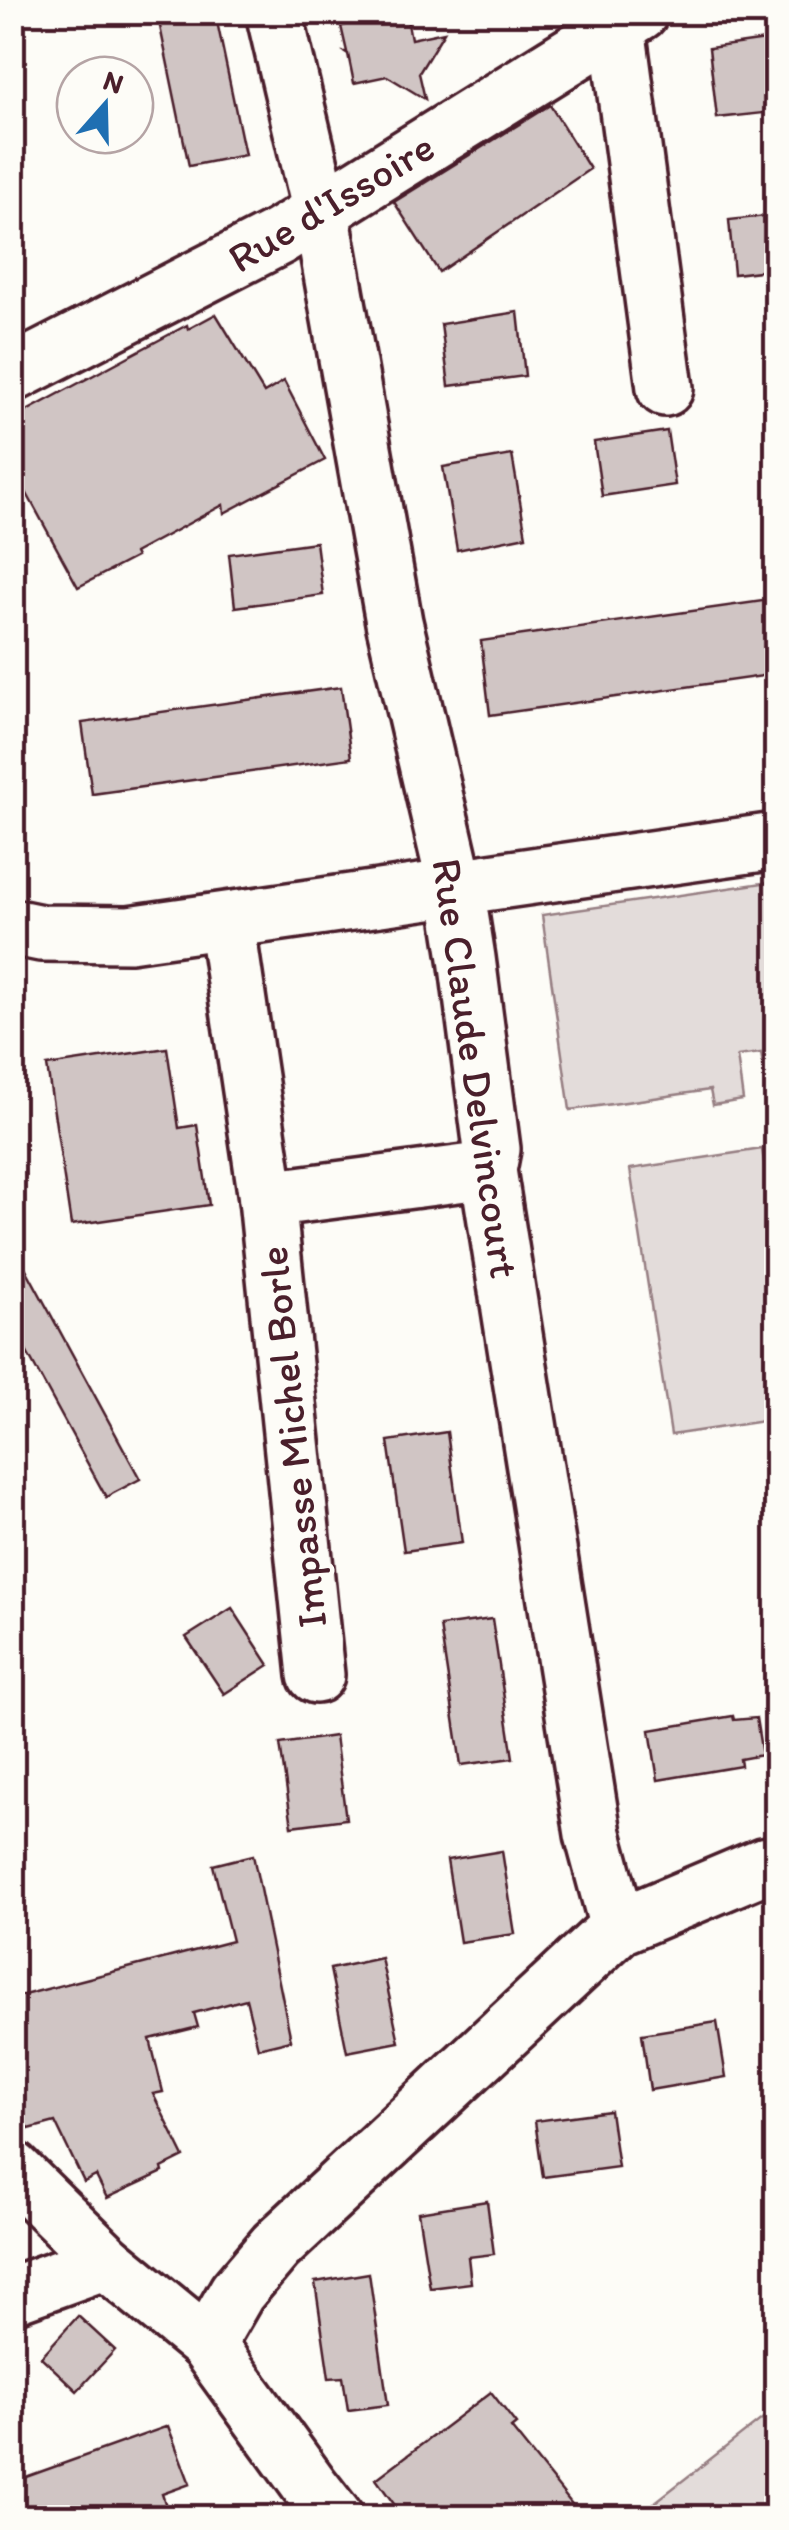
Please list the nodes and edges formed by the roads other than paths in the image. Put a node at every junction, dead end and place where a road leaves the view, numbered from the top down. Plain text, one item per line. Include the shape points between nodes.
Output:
1 (274, 12) edge
2 (629, 20) edge
3 (320, 212) junction
4 (12, 374) edge
5 (665, 388) dead end
6 (776, 841) edge
7 (456, 888) junction
8 (226, 921) junction
9 (12, 927) edge
10 (488, 1170) junction
11 (267, 1199) junction
12 (316, 1675) dead end
13 (776, 1864) edge
14 (618, 1926) junction
15 (12, 2170) edge
16 (106, 2262) junction
17 (12, 2294) edge
18 (207, 2344) junction
19 (336, 2518) edge

1 - 3 street, Rue Claude Delvincourt
2 - 3 street, Rue d'Issoire
2 - 5 street
3 - 4 street, Rue d'Issoire
3 - 7 street, Rue Claude Delvincourt via 394,622
6 - 7 street
7 - 8 street
7 - 10 street, Rue Claude Delvincourt via 492,1148
8 - 9 street via 129,934
8 - 11 street, Impasse Michel Borle
10 - 11 street
10 - 14 street, Rue Claude Delvincourt via 593,1834
11 - 12 street, Impasse Michel Borle
13 - 14 street
14 - 18 street via 276,2246 237,2292
15 - 16 street
16 - 17 street
16 - 18 street
18 - 19 street

